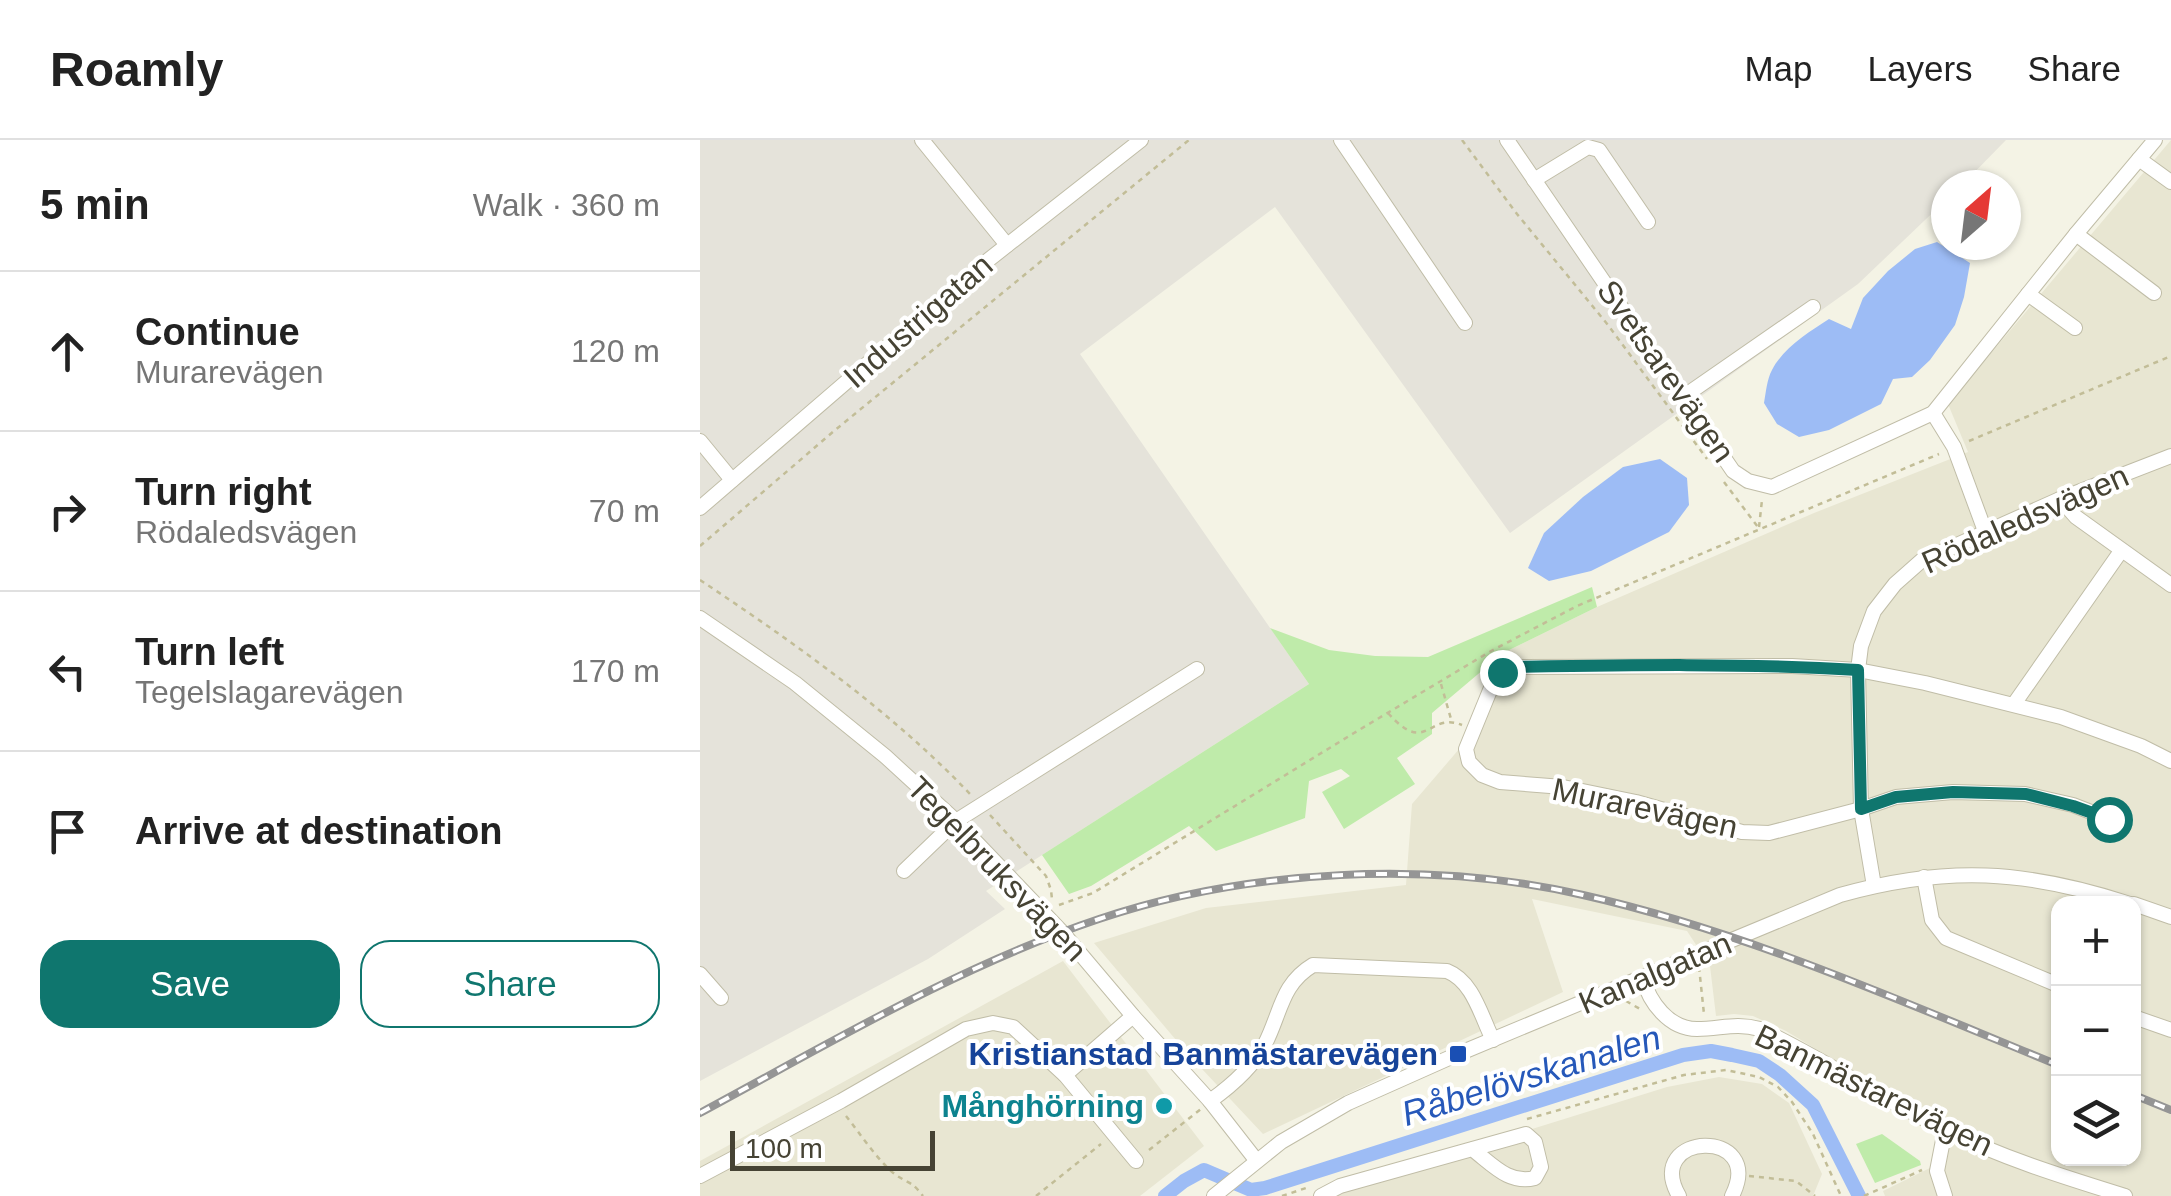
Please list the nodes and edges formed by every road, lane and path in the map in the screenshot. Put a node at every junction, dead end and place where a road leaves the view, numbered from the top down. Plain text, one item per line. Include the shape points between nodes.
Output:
1 (922, 140) edge
2 (1140, 140) edge
3 (1189, 140) edge
4 (1342, 140) edge
5 (1462, 140) edge
6 (1507, 140) edge
7 (2156, 140) edge
8 (2139, 159) junction
9 (1534, 180) junction
10 (2171, 182) edge
11 (1648, 222) dead end
12 (2076, 234) junction
13 (1007, 245) junction
14 (2154, 293) dead end
15 (2028, 294) junction
16 (1814, 307) dead end
17 (1465, 322) dead end
18 (2075, 328) dead end
19 (1683, 397) junction
20 (1934, 413) junction
21 (700, 441) edge
22 (2171, 456) edge
23 (1714, 468) dead end
24 (732, 480) junction
25 (1725, 484) dead end
26 (1764, 485) junction
27 (2060, 499) junction
28 (700, 508) edge
29 (1758, 528) junction
30 (1984, 532) junction
31 (700, 546) edge
32 (2121, 550) junction
33 (700, 580) edge
34 (2171, 584) edge
35 (700, 618) edge
36 (1197, 668) dead end
37 (1858, 670) junction
38 (1440, 682) junction
39 (2014, 704) junction
40 (1388, 712) junction
41 (1452, 721) junction
42 (1476, 721) junction
43 (2171, 761) edge
44 (981, 806) junction
45 (1861, 809) junction
46 (2109, 819) dead end
47 (956, 822) junction
48 (904, 871) dead end
49 (1924, 876) junction
50 (1874, 886) junction
51 (2106, 896) edge
52 (2141, 907) edge
53 (2171, 916) edge
54 (1699, 966) dead end
55 (700, 974) edge
56 (1642, 978) junction
57 (2051, 983) edge
58 (721, 998) dead end
59 (1619, 1000) dead end
60 (1133, 1016) junction
61 (1649, 1018) dead end
62 (1704, 1018) dead end
63 (2141, 1019) edge
64 (2171, 1030) edge
65 (1493, 1040) junction
66 (1066, 1075) junction
67 (836, 1104) junction
68 (1206, 1104) junction
69 (1524, 1120) dead end
70 (1945, 1130) junction
71 (1114, 1133) junction
72 (1472, 1149) junction
73 (1256, 1160) junction
74 (1136, 1161) joint
75 (1937, 1171) junction
76 (1738, 1175) junction
77 (700, 1176) edge
78 (1316, 1191) edge
79 (1218, 1193) edge
80 (1866, 1195) edge
81 (923, 1196) edge
82 (1036, 1196) edge
83 (1282, 1196) edge
84 (1678, 1196) edge
85 (1732, 1196) edge
86 (1815, 1196) edge
87 (1841, 1196) edge
88 (1945, 1196) edge
89 (2126, 1196) edge

1 - 13 street
2 - 13 street, Industrigatan
3 - 31 path
4 - 17 street
5 - 23 path
6 - 9 street, Svetsarevägen
7 - 8 street
8 - 10 street
8 - 12 street
9 - 11 street via 1594,148
9 - 19 street, Svetsarevägen
12 - 14 street
12 - 15 street
13 - 24 street, Industrigatan
15 - 18 street
15 - 20 street
16 - 19 street
19 - 26 street, Svetsarevägen via 1733,471
20 - 26 street, Svetsarevägen
20 - 30 street via 1954,447
21 - 24 street
22 - 27 street, Rödaledsvägen
24 - 28 street, Industrigatan
25 - 29 path
26 - 29 path
27 - 30 street, Rödaledsvägen
27 - 32 street
29 - 38 path via 1577,606
30 - 37 street, Rödaledsvägen via 1921,561 1894,584 1874,611
32 - 34 street
32 - 39 street
33 - 44 path via 858,693
35 - 47 street, Tegelbruksvägen via 795,683
36 - 44 street
37 - 39 street
37 - 42 street via 1515,667 1493,683
37 - 45 street, Rödaledsvägen
38 - 40 path
38 - 41 path
39 - 43 street
40 - 41 path via 1414,734
40 - 44 path via 1092,893 1054,908 1046,876
41 - 42 path
42 - 45 street, Murarevägen via 1466,748 1469,762 1500,782 1564,787 1742,832 1770,833
44 - 47 street
45 - 46 street, Murarevägen via 1896,797 2026,794
45 - 50 street, Rödaledsvägen
47 - 48 street
47 - 60 street, Tegelbruksvägen
49 - 50 street, Kanalgatan
49 - 51 street, Kanalgatan via 2022,876
49 - 57 street via 1932,920 1946,938
50 - 56 street, Kanalgatan
52 - 53 street, Kanalgatan
54 - 62 path
55 - 58 street
56 - 65 street, Kanalgatan
56 - 70 street, Banmästarevägen via 1653,1003 1678,1024 1760,1029
59 - 61 path
60 - 66 street
60 - 68 street, Tegelbruksvägen
63 - 64 street
65 - 68 street via 1458,975 1314,965 1290,986 1253,1062
65 - 73 street, Kanalgatan via 1348,1102
66 - 67 street via 1013,1027 993,1023 966,1030
66 - 71 street
67 - 77 street
67 - 81 path via 899,1178
68 - 73 street, Tegelbruksvägen
68 - 74 path
69 - 87 path via 1684,1075 1726,1070 1759,1077 1792,1102
70 - 75 street
70 - 89 street, Banmästarevägen
71 - 74 street
71 - 82 path
72 - 72 street via 1526,1134 1536,1142 1542,1167 1522,1182
72 - 78 street
73 - 79 street, Kanalgatan
75 - 80 path via 1931,1166
75 - 88 street
76 - 84 street via 1722,1149 1696,1146 1674,1168
76 - 85 street
76 - 86 path via 1796,1181
78 - 83 path

